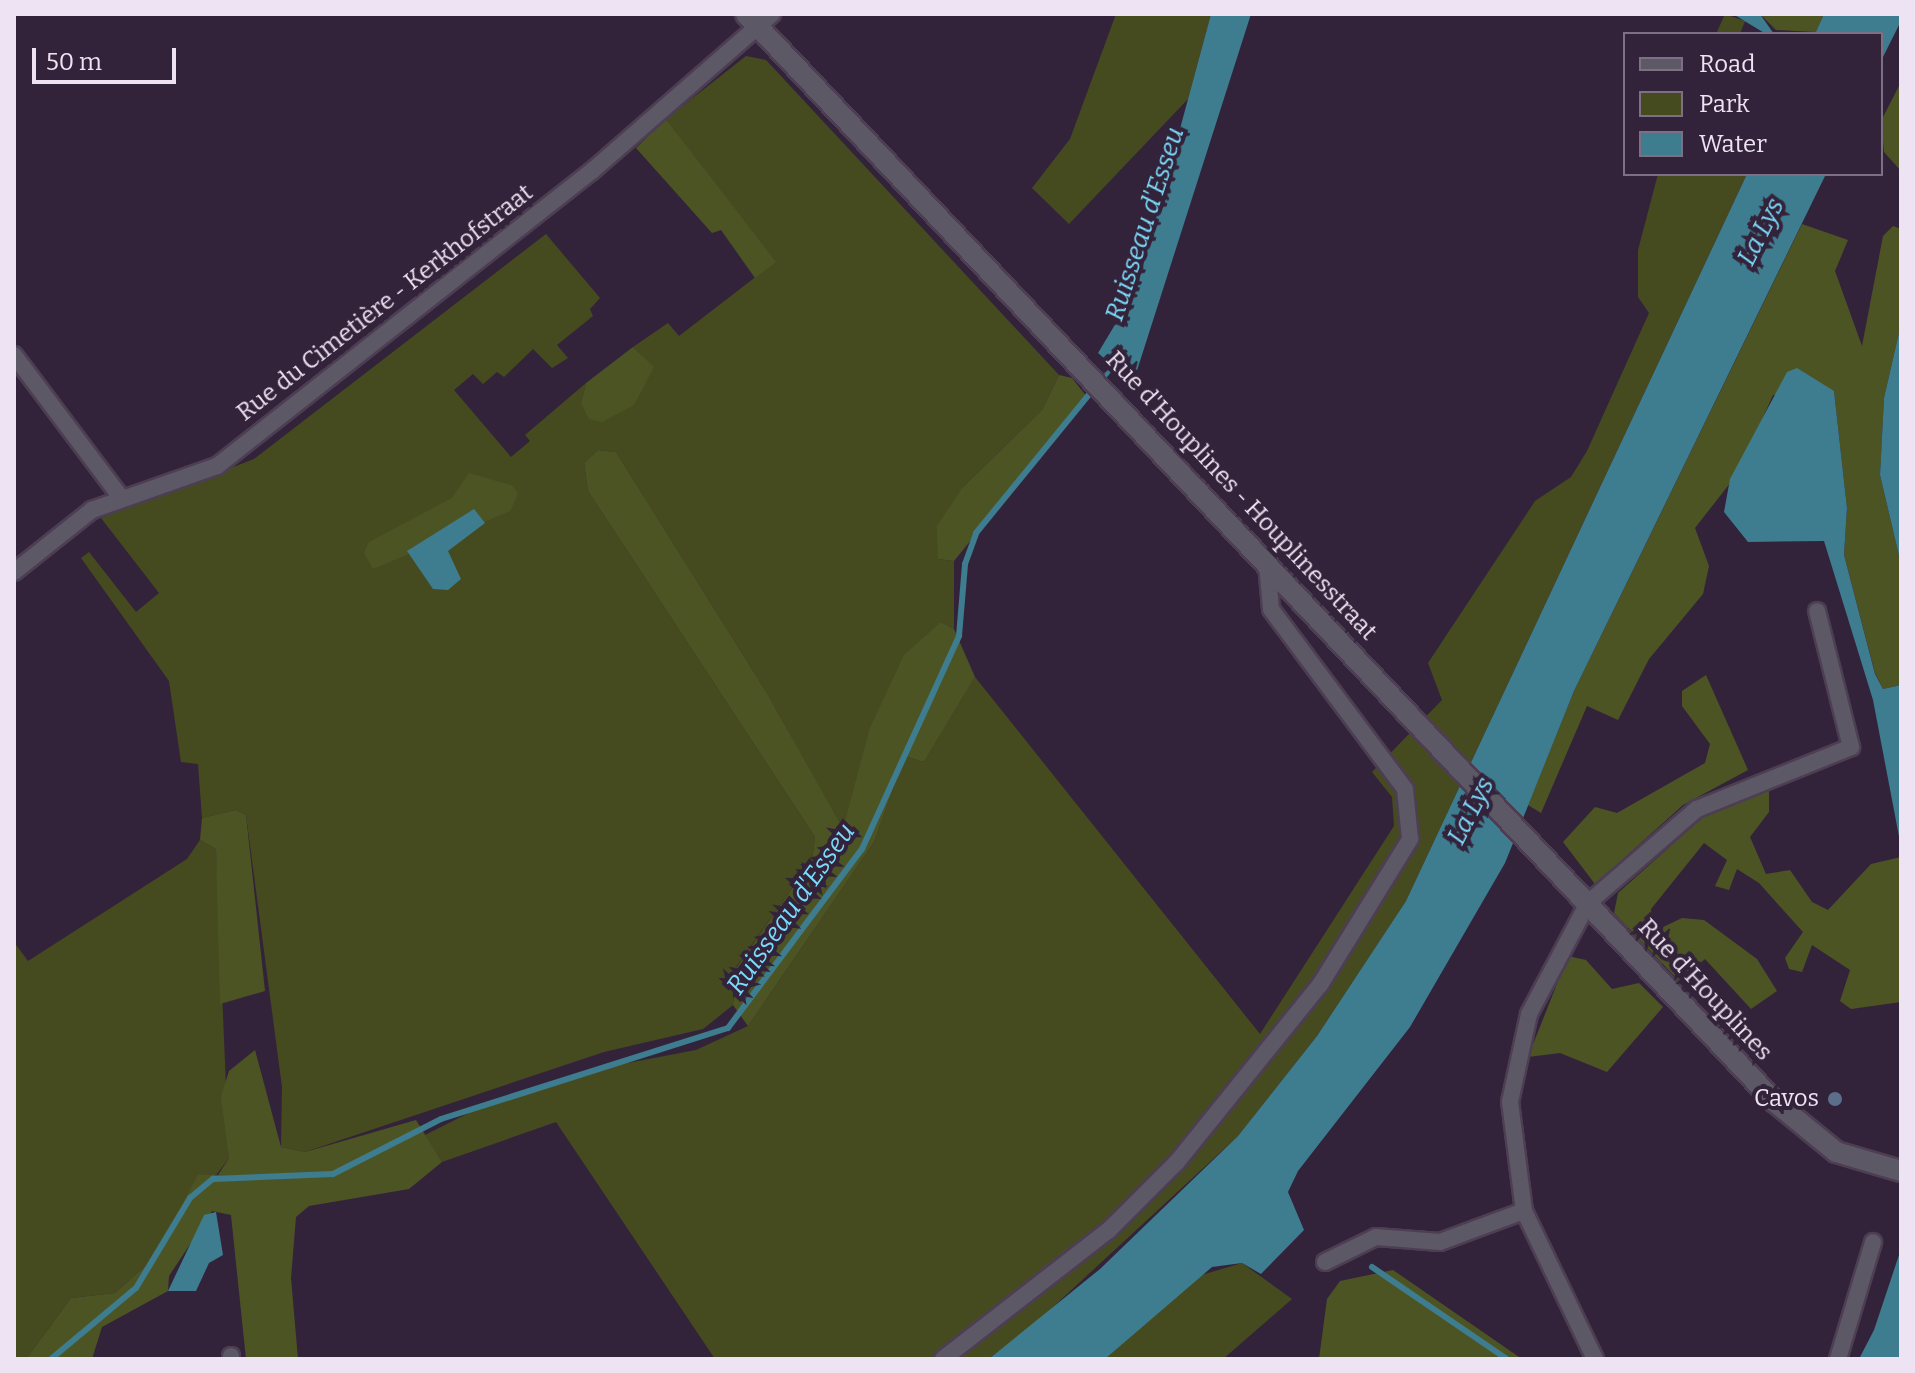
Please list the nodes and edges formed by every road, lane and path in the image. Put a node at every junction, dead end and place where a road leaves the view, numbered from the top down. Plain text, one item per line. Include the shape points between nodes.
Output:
1 (759, 18) edge
2 (14, 355) edge
3 (120, 496) junction
4 (1267, 564) junction
5 (14, 572) edge
6 (1817, 611) dead end
7 (1563, 877) joint
8 (1588, 903) junction
9 (1901, 1171) edge
10 (1524, 1211) junction
11 (1873, 1242) dead end
12 (1325, 1262) dead end
13 (943, 1359) edge
14 (1595, 1359) edge
15 (1838, 1359) edge

1 - 3 street, Rue du Cimetière - Kerkhofstraat via 580,181 217,466
1 - 4 street, Rue d'Houplines - Houplinesstraat
2 - 3 street
3 - 5 street, Rue du Cimetière - Kerkhofstraat
4 - 7 street, Rue d'Houplines - Houplinesstraat
4 - 13 street via 1271,609 1405,789 1410,839 1320,985 1177,1162 1109,1230
6 - 8 street via 1851,747 1697,809
7 - 8 street, Rue d'Houplines
8 - 9 street, Rue d'Houplines via 1796,1123 1836,1152
8 - 10 street via 1554,955 1515,1064 1510,1102
10 - 12 street via 1440,1242 1376,1237
10 - 14 street
11 - 15 street

